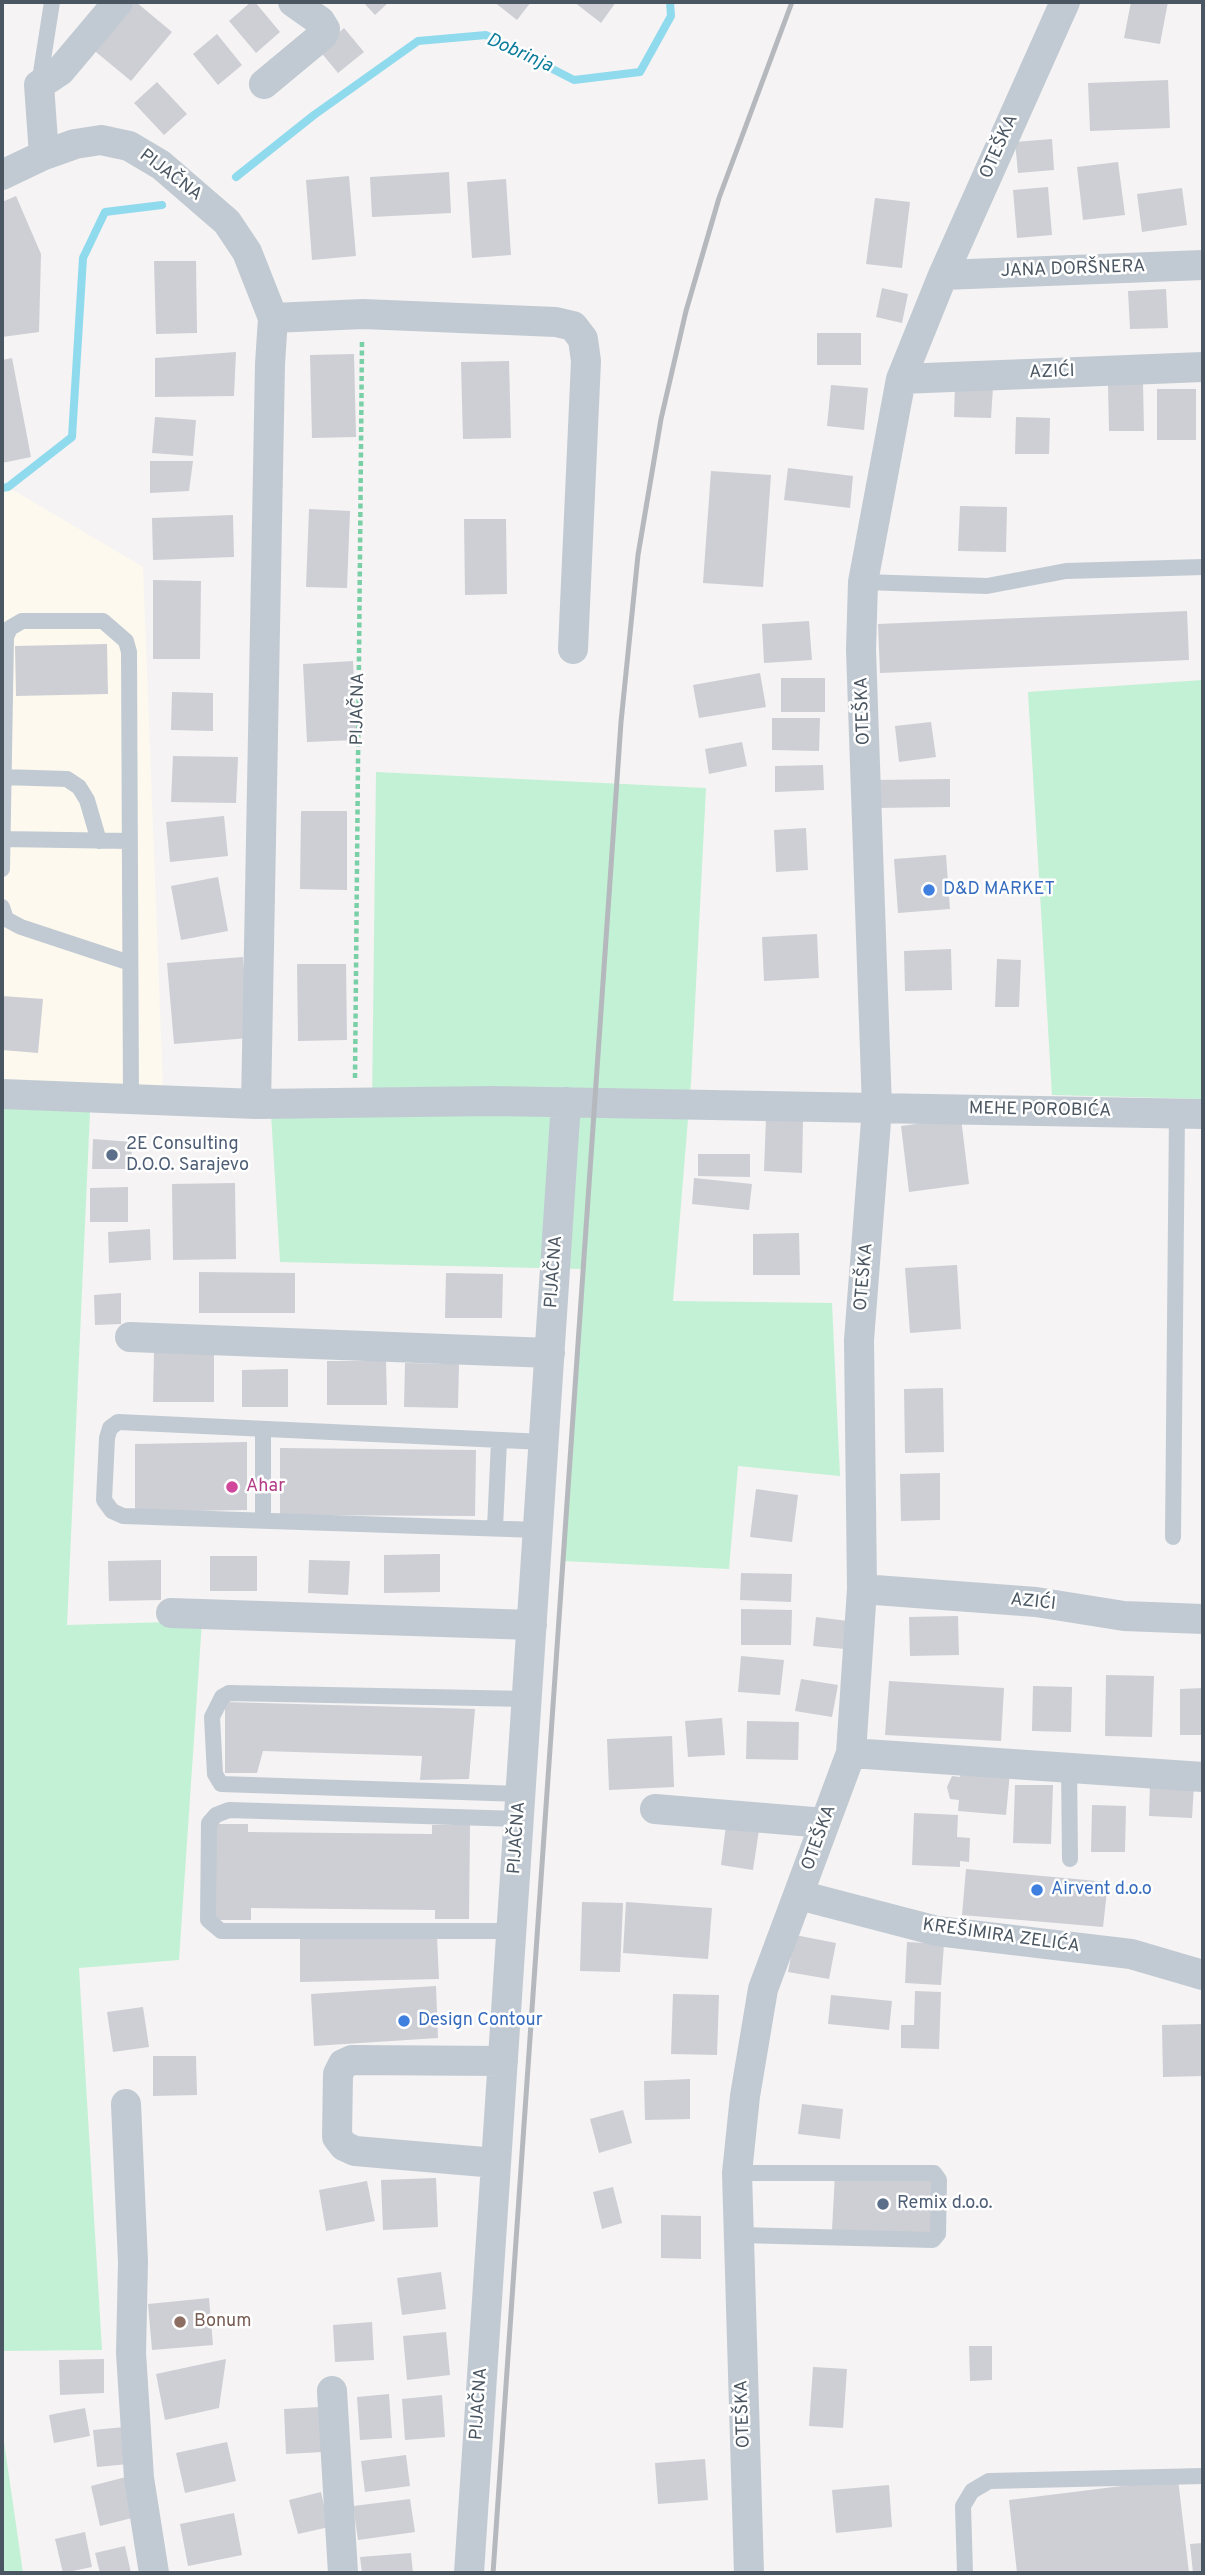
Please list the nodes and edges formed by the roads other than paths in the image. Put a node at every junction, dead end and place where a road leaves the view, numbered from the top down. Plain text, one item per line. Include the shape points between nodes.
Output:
1 (52, 2) edge
2 (118, 2) edge
3 (293, 2) edge
4 (1065, 2) edge
5 (264, 84) dead end
6 (39, 85) junction
7 (44, 155) junction
8 (2, 175) edge
9 (1203, 265) edge
10 (943, 275) junction
11 (273, 318) junction
12 (1203, 367) edge
13 (901, 379) junction
14 (1203, 567) edge
15 (863, 582) junction
16 (573, 649) dead end
17 (3, 777) edge
18 (2, 839) edge
19 (99, 841) junction
20 (130, 841) junction
21 (2, 869) edge
22 (2, 907) edge
23 (130, 962) junction
24 (2, 1094) edge
25 (131, 1100) junction
26 (566, 1102) junction
27 (256, 1104) junction
28 (877, 1108) junction
29 (1190, 1113) edge
30 (130, 1337) dead end
31 (550, 1353) junction
32 (263, 1429) junction
33 (499, 1440) junction
34 (544, 1443) junction
35 (263, 1520) junction
36 (495, 1528) junction
37 (538, 1530) junction
38 (1173, 1537) dead end
39 (862, 1589) junction
40 (171, 1613) dead end
41 (1203, 1619) edge
42 (532, 1625) junction
43 (527, 1699) junction
44 (851, 1753) junction
45 (1069, 1767) junction
46 (1203, 1777) edge
47 (520, 1807) junction
48 (655, 1809) dead end
49 (825, 1824) junction
50 (1070, 1858) dead end
51 (799, 1895) junction
52 (511, 1931) junction
53 (1203, 1975) edge
54 (503, 2061) junction
55 (126, 2104) dead end
56 (496, 2163) junction
57 (737, 2173) junction
58 (739, 2235) junction
59 (332, 2391) dead end
60 (1203, 2476) edge
61 (154, 2573) edge
62 (343, 2573) edge
63 (469, 2573) edge
64 (749, 2573) edge
65 (965, 2573) edge

1 - 6 lane
2 - 6 street via 60,71
3 - 5 street via 320,21 323,35
4 - 10 street, OTEŠKA
6 - 7 street
7 - 8 street, PIJAČNA
7 - 11 street, PIJAČNA via 101,140 129,146 161,164 227,222 247,251
9 - 10 street, JANA DORŠNERA
10 - 13 street, OTEŠKA
11 - 16 street via 363,314 556,322 573,327 583,339 586,361
11 - 27 street, PIJAČNA
12 - 13 street, AZIĆI
13 - 15 street, OTEŠKA
14 - 15 lane via 1066,571 987,586
15 - 28 street, OTEŠKA via 861,640
17 - 18 lane
17 - 19 lane via 67,779 79,787
17 - 20 lane via 5,653 10,628 22,621 103,621 126,641 129,652
18 - 19 lane
18 - 21 lane
19 - 20 lane
20 - 23 lane
22 - 23 lane via 6,919 21,927
23 - 25 lane
24 - 25 street
25 - 27 street
26 - 27 street
26 - 28 street
26 - 31 street, PIJAČNA
28 - 29 street, MEHE POROBIĆA
28 - 39 street, OTEŠKA via 859,1340
29 - 38 lane
30 - 31 street
31 - 34 street, PIJAČNA
32 - 33 lane
32 - 35 lane
32 - 35 lane via 118,1422 107,1438 104,1500 123,1516
33 - 34 lane
33 - 36 lane
34 - 37 street, PIJAČNA
35 - 36 lane
36 - 37 lane
37 - 42 street, PIJAČNA
39 - 41 street, AZIĆI via 1036,1602 1124,1616
39 - 44 street, OTEŠKA
40 - 42 street
42 - 43 street, PIJAČNA
43 - 47 street, PIJAČNA
43 - 47 lane via 229,1693 212,1717 215,1774 221,1784
44 - 45 street
44 - 49 street, OTEŠKA
45 - 46 street
45 - 50 lane
47 - 52 street, PIJAČNA
47 - 52 lane via 229,1810 209,1823 208,1920 221,1931
48 - 49 street
49 - 51 street, OTEŠKA
51 - 53 street, KREŠIMIRA ZELIĆA via 937,1931 1132,1954
51 - 57 street, OTEŠKA via 763,1989
52 - 54 street, PIJAČNA
54 - 56 street, PIJAČNA
54 - 56 street via 352,2060 343,2064 338,2074 338,2137 344,2146 355,2151
55 - 61 street via 133,2262 131,2353 139,2478
56 - 63 street, PIJAČNA
57 - 58 street, OTEŠKA
57 - 58 lane via 934,2173 939,2180 938,2234 933,2240
58 - 64 street, OTEŠKA
59 - 62 street
60 - 65 lane via 989,2481 972,2491 963,2506

